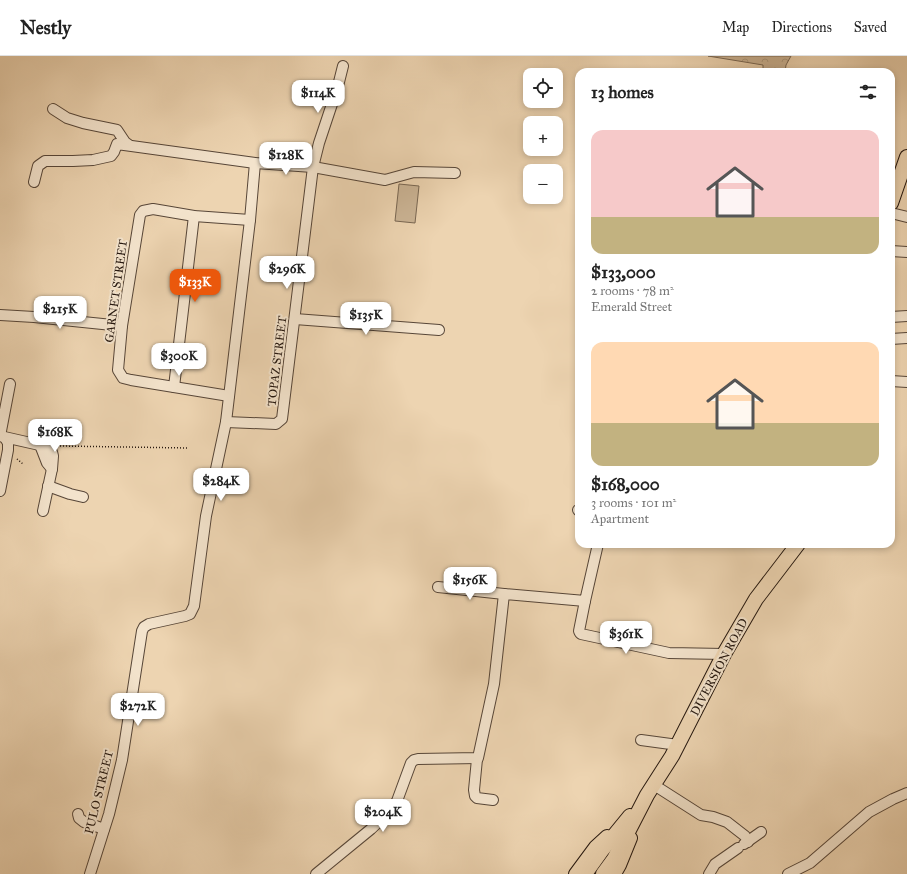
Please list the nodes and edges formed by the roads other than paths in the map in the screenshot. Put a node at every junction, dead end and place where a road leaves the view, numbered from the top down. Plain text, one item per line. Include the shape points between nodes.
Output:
1 (343, 66) dead end
2 (53, 109) dead end
3 (129, 145) junction
4 (907, 157) edge
5 (255, 163) junction
6 (313, 167) junction
7 (455, 173) dead end
8 (34, 182) dead end
9 (895, 192) edge
10 (895, 214) edge
11 (194, 216) junction
12 (907, 217) edge
13 (250, 220) junction
14 (895, 251) edge
15 (907, 252) edge
16 (0, 315) edge
17 (907, 316) edge
18 (895, 317) edge
19 (295, 319) junction
20 (122, 326) junction
21 (438, 330) dead end
22 (907, 338) edge
23 (895, 339) edge
24 (895, 381) edge
25 (907, 382) edge
26 (10, 384) dead end
27 (174, 387) junction
28 (229, 396) junction
29 (226, 422) junction
30 (2, 437) edge
31 (48, 486) junction
32 (0, 491) edge
33 (83, 497) dead end
34 (43, 511) dead end
35 (597, 548) edge
36 (795, 548) edge
37 (438, 587) dead end
38 (504, 594) junction
39 (585, 601) junction
40 (724, 654) junction
41 (641, 740) dead end
42 (678, 744) junction
43 (477, 759) junction
44 (650, 790) junction
45 (907, 793) edge
46 (493, 800) dead end
47 (78, 814) dead end
48 (104, 829) junction
49 (761, 832) dead end
50 (743, 845) junction
51 (90, 874) edge
52 (316, 874) edge
53 (575, 874) edge
54 (585, 874) edge
55 (603, 874) edge
56 (615, 874) edge
57 (709, 874) edge
58 (788, 874) edge

1 - 6 street, TOPAZ STREET
2 - 3 street via 73,120 117,130
3 - 5 street
3 - 8 street via 117,144 111,156 93,160 45,161 38,166
4 - 9 highway
5 - 6 street
5 - 13 street, PULO STREET
6 - 7 street via 385,180 414,172
6 - 19 street, TOPAZ STREET
10 - 12 street
11 - 13 street
11 - 20 street, GARNET STREET via 152,209 143,211 140,215
11 - 27 street
13 - 28 street, PULO STREET
14 - 15 street
16 - 20 street
17 - 18 street
19 - 21 street
19 - 29 street, TOPAZ STREET via 282,420 276,424
20 - 27 street, GARNET STREET via 118,370 120,375 127,379
22 - 23 street
24 - 25 street
26 - 30 street
27 - 28 street
28 - 29 street, PULO STREET
29 - 48 street, PULO STREET via 206,516 194,606 190,614 149,624 142,631 122,760
30 - 31 street via 42,445 47,463 52,469
30 - 32 street via 8,443 8,450
31 - 33 street
31 - 34 street
35 - 39 street
36 - 40 highway, DIVERSION ROAD via 756,599
37 - 38 street
38 - 39 street
38 - 43 street via 494,684
39 - 40 street via 579,631 581,634 668,653
40 - 42 highway, DIVERSION ROAD
41 - 42 street
42 - 44 highway, DIVERSION ROAD
43 - 46 street via 475,796
43 - 52 street via 414,760 397,801 390,811
44 - 50 street via 701,815 727,822 745,836
44 - 53 main road, DIVERSION ROAD via 596,847
44 - 54 highway
44 - 55 highway via 614,859
44 - 56 main road, DIVERSION ROAD
45 - 58 street via 869,812 810,863
47 - 48 street via 78,818 84,822
48 - 51 street, PULO STREET
49 - 50 street
50 - 57 street via 715,864

